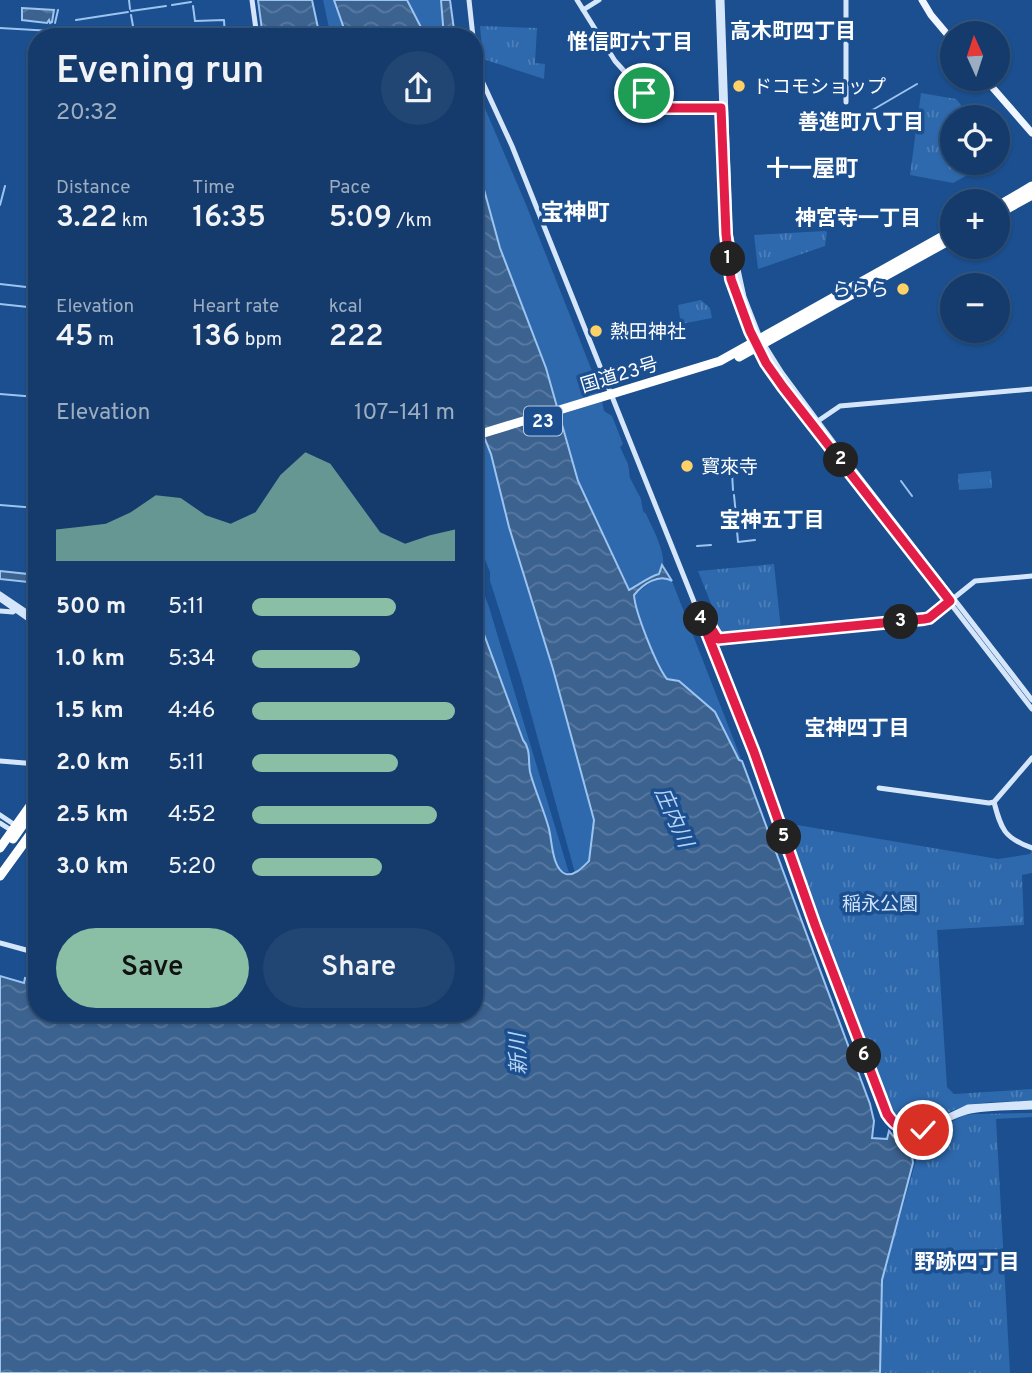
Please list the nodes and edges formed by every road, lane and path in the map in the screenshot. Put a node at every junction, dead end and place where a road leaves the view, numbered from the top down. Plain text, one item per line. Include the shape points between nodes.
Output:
1 (252, 0) edge
2 (469, 0) edge
3 (577, 0) edge
4 (598, 0) edge
5 (720, 0) edge
6 (846, 0) edge
7 (922, 0) edge
8 (583, 10) junction
9 (940, 26) edge
10 (256, 28) edge
11 (472, 28) edge
12 (483, 83) edge
13 (995, 91) edge
14 (846, 102) dead end
15 (721, 108) junction
16 (1032, 133) edge
17 (1032, 186) edge
18 (1032, 195) edge
19 (1010, 199) edge
20 (1010, 207) edge
21 (940, 238) edge
22 (940, 245) edge
23 (759, 343) junction
24 (1032, 389) edge
25 (613, 397) junction
26 (818, 421) junction
27 (483, 433) edge
28 (483, 439) edge
29 (1032, 576) edge
30 (0, 596) edge
31 (951, 600) junction
32 (17, 608) junction
33 (697, 608) junction
34 (0, 611) edge
35 (28, 614) edge
36 (28, 617) edge
37 (1032, 700) edge
38 (1032, 709) edge
39 (1032, 758) edge
40 (0, 761) edge
41 (28, 763) edge
42 (879, 788) dead end
43 (994, 802) junction
44 (0, 816) edge
45 (28, 818) edge
46 (0, 823) edge
47 (21, 836) edge
48 (0, 848) edge
49 (1032, 848) edge
50 (0, 858) edge
51 (0, 867) edge
52 (0, 876) edge
53 (0, 943) edge
54 (28, 951) edge
55 (1032, 1105) edge

1 - 10 street
2 - 11 street
3 - 8 street
4 - 8 street
5 - 15 street
5 - 23 street via 730,233
6 - 14 street
7 - 9 main road
8 - 15 street via 623,71 665,108
12 - 25 street
13 - 16 main road
15 - 23 street via 729,265 741,310
17 - 19 highway
18 - 20 highway
21 - 23 highway, 国道23号 / 23
22 - 23 highway, 国道23号 / 23
23 - 25 highway, 国道23号 / 23 via 694,372
23 - 26 street
23 - 31 street via 783,387
24 - 26 street via 840,406
25 - 27 highway, 国道23号 / 23
25 - 28 highway, 国道23号 / 23
25 - 33 street
26 - 31 street
29 - 31 street via 975,581
30 - 32 street
31 - 33 street via 924,619 718,639
31 - 37 street
31 - 38 street
32 - 34 street
32 - 35 street
32 - 36 street
33 - 55 street via 887,1114 898,1127 911,1130 967,1112
39 - 43 street
40 - 41 street
42 - 43 street
43 - 49 street via 1005,834
44 - 47 street
45 - 47 highway
46 - 47 street
47 - 48 highway
47 - 50 highway
47 - 51 highway
47 - 52 highway
53 - 54 street

